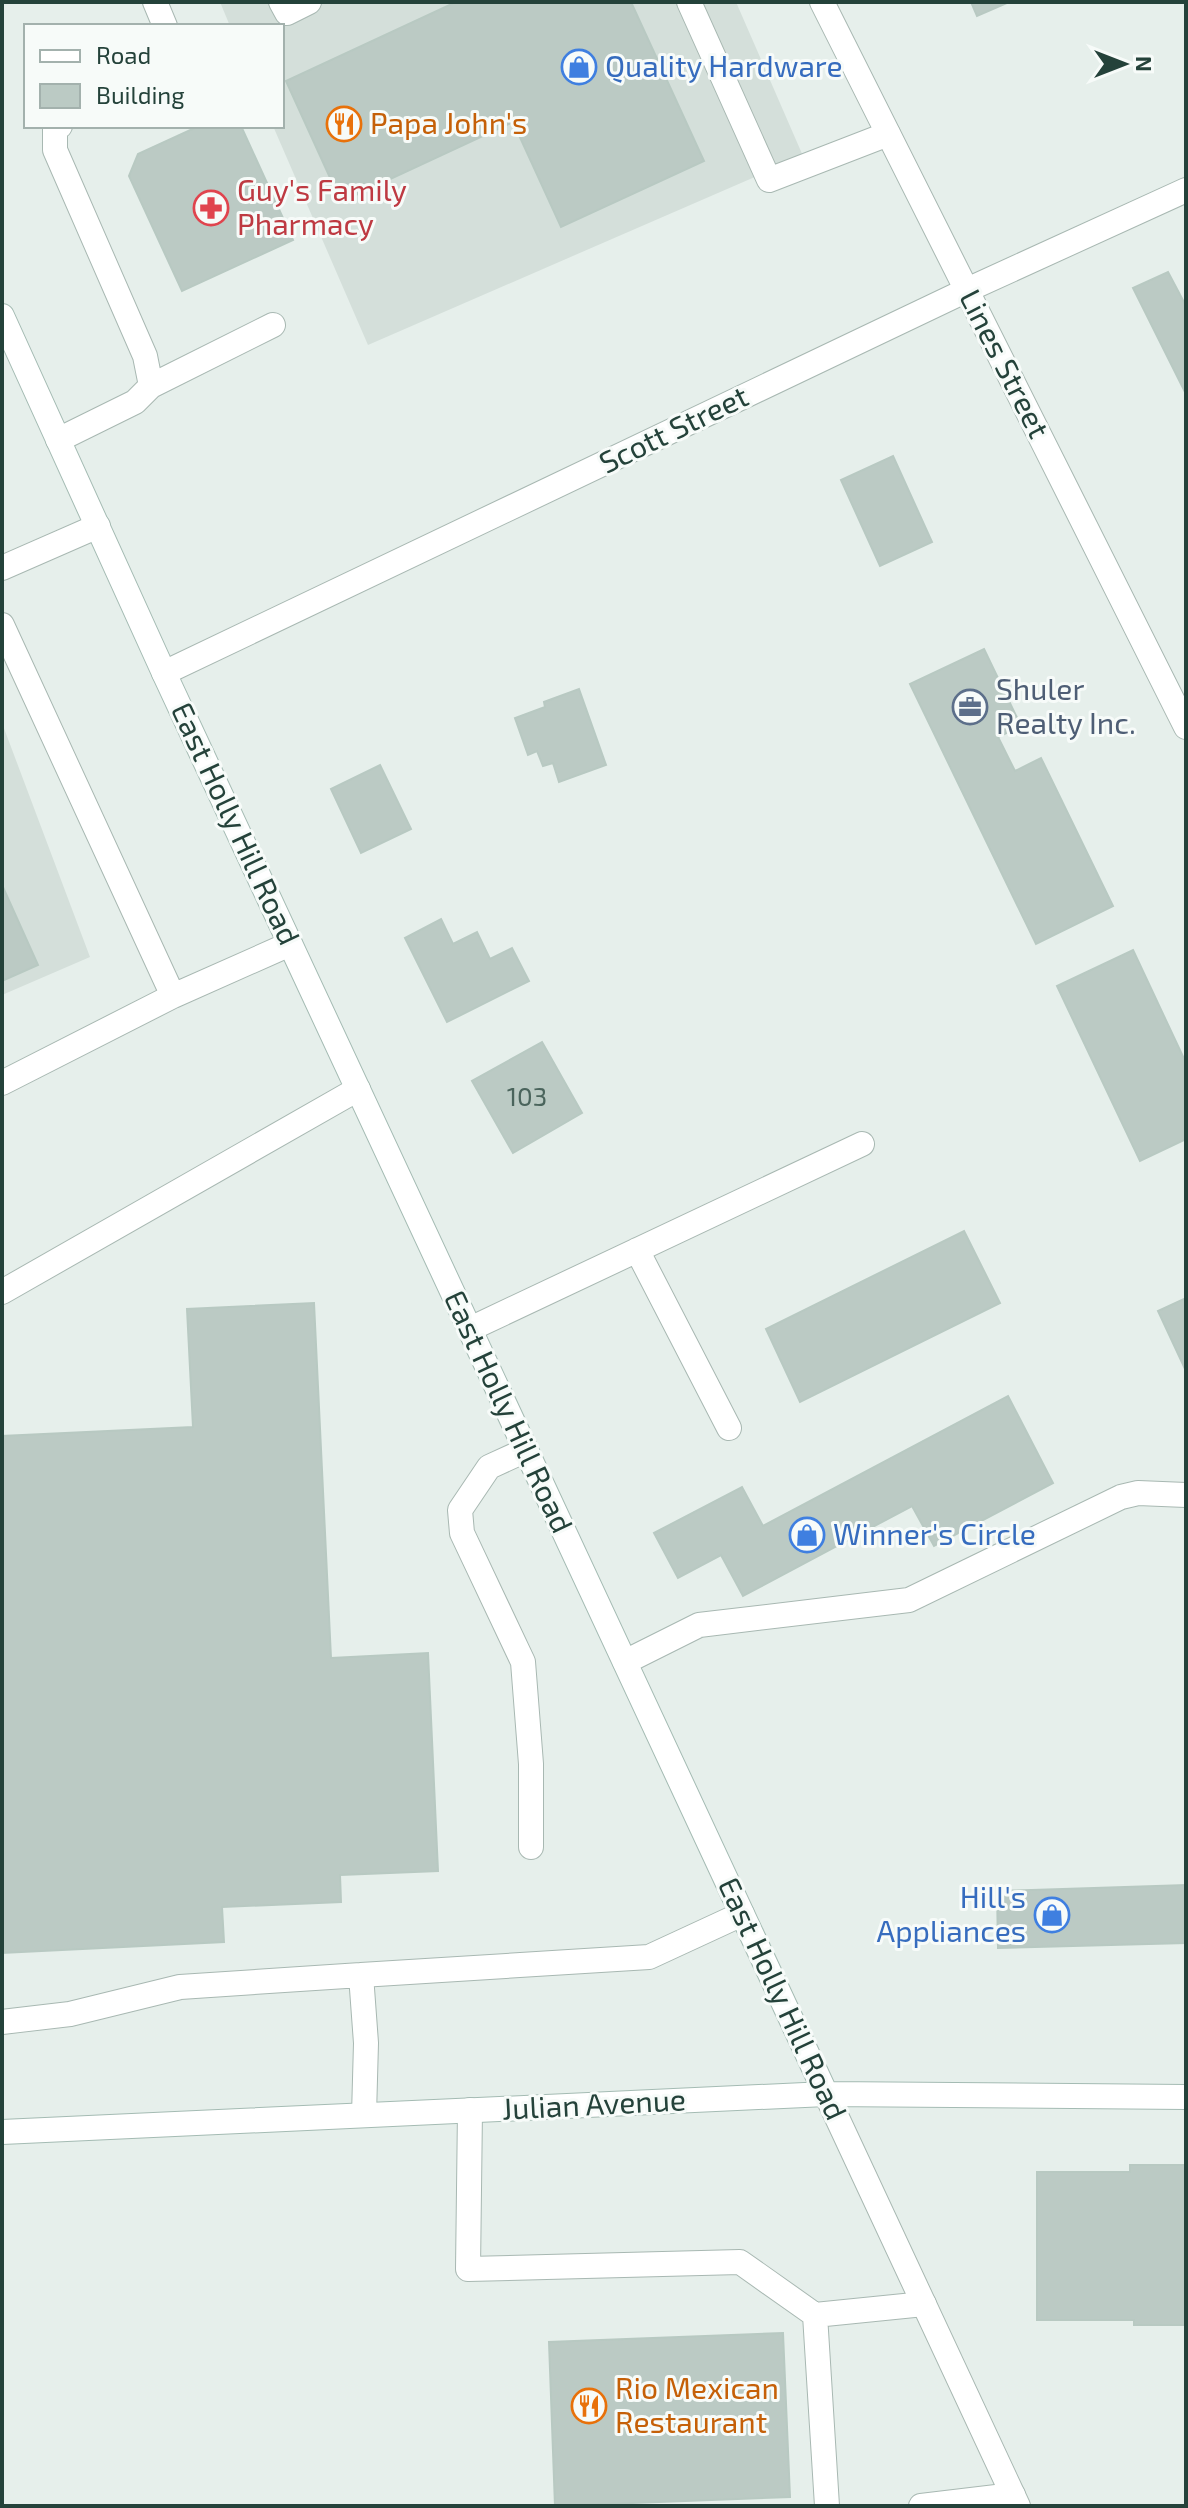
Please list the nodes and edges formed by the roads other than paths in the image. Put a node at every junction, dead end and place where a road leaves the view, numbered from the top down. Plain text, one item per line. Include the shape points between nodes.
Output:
1 (155, 2) edge
2 (281, 2) edge
3 (309, 2) edge
4 (689, 2) edge
5 (822, 2) edge
6 (164, 24) edge
7 (55, 128) edge
8 (888, 134) junction
9 (1186, 190) edge
10 (967, 290) junction
11 (2, 316) edge
12 (273, 325) dead end
13 (151, 386) junction
14 (58, 440) junction
15 (98, 526) junction
16 (2, 568) edge
17 (2, 625) edge
18 (164, 673) junction
19 (1186, 727) edge
20 (290, 944) junction
21 (173, 996) junction
22 (2, 1083) edge
23 (358, 1089) junction
24 (862, 1144) dead end
25 (637, 1250) junction
26 (2, 1292) edge
27 (470, 1329) junction
28 (729, 1428) dead end
29 (526, 1450) junction
30 (1186, 1495) edge
31 (625, 1662) junction
32 (531, 1847) dead end
33 (742, 1914) junction
34 (361, 1975) junction
35 (2, 2022) edge
36 (826, 2094) junction
37 (1186, 2097) edge
38 (470, 2110) junction
39 (364, 2115) junction
40 (2, 2132) edge
41 (924, 2304) junction
42 (815, 2315) junction
43 (1015, 2500) edge
44 (827, 2506) edge
45 (921, 2506) edge

1 - 6 street
2 - 3 street via 287,13
4 - 8 street via 769,180
5 - 8 street, Lines Street
7 - 13 street via 55,150 145,356
8 - 10 street, Lines Street
9 - 10 street, Scott Street
10 - 18 street, Scott Street
10 - 19 street, Lines Street
11 - 14 street, East Holly Hill Road
12 - 13 street
13 - 14 street via 135,402
14 - 15 street, East Holly Hill Road
15 - 16 street
15 - 18 street, East Holly Hill Road
17 - 21 street
18 - 20 street, East Holly Hill Road
20 - 21 street
20 - 23 street, East Holly Hill Road
21 - 22 street
23 - 26 street
23 - 27 street, East Holly Hill Road
24 - 25 street
25 - 27 street
25 - 28 street
27 - 29 street, East Holly Hill Road
29 - 31 street, East Holly Hill Road
29 - 32 street via 489,1467 460,1510 462,1533 523,1662
30 - 31 street via 1121,1497 909,1600 699,1625
31 - 33 street, East Holly Hill Road
33 - 34 street via 649,1957
33 - 36 street, East Holly Hill Road
34 - 35 street via 180,1987 70,2014
34 - 39 street
36 - 37 street, Julian Avenue
36 - 38 street, Julian Avenue
36 - 41 street, East Holly Hill Road
38 - 39 street, Julian Avenue
38 - 42 street via 468,2269 740,2262
39 - 40 street, Julian Avenue
41 - 42 street
41 - 43 street, East Holly Hill Road
42 - 44 street
43 - 45 street

